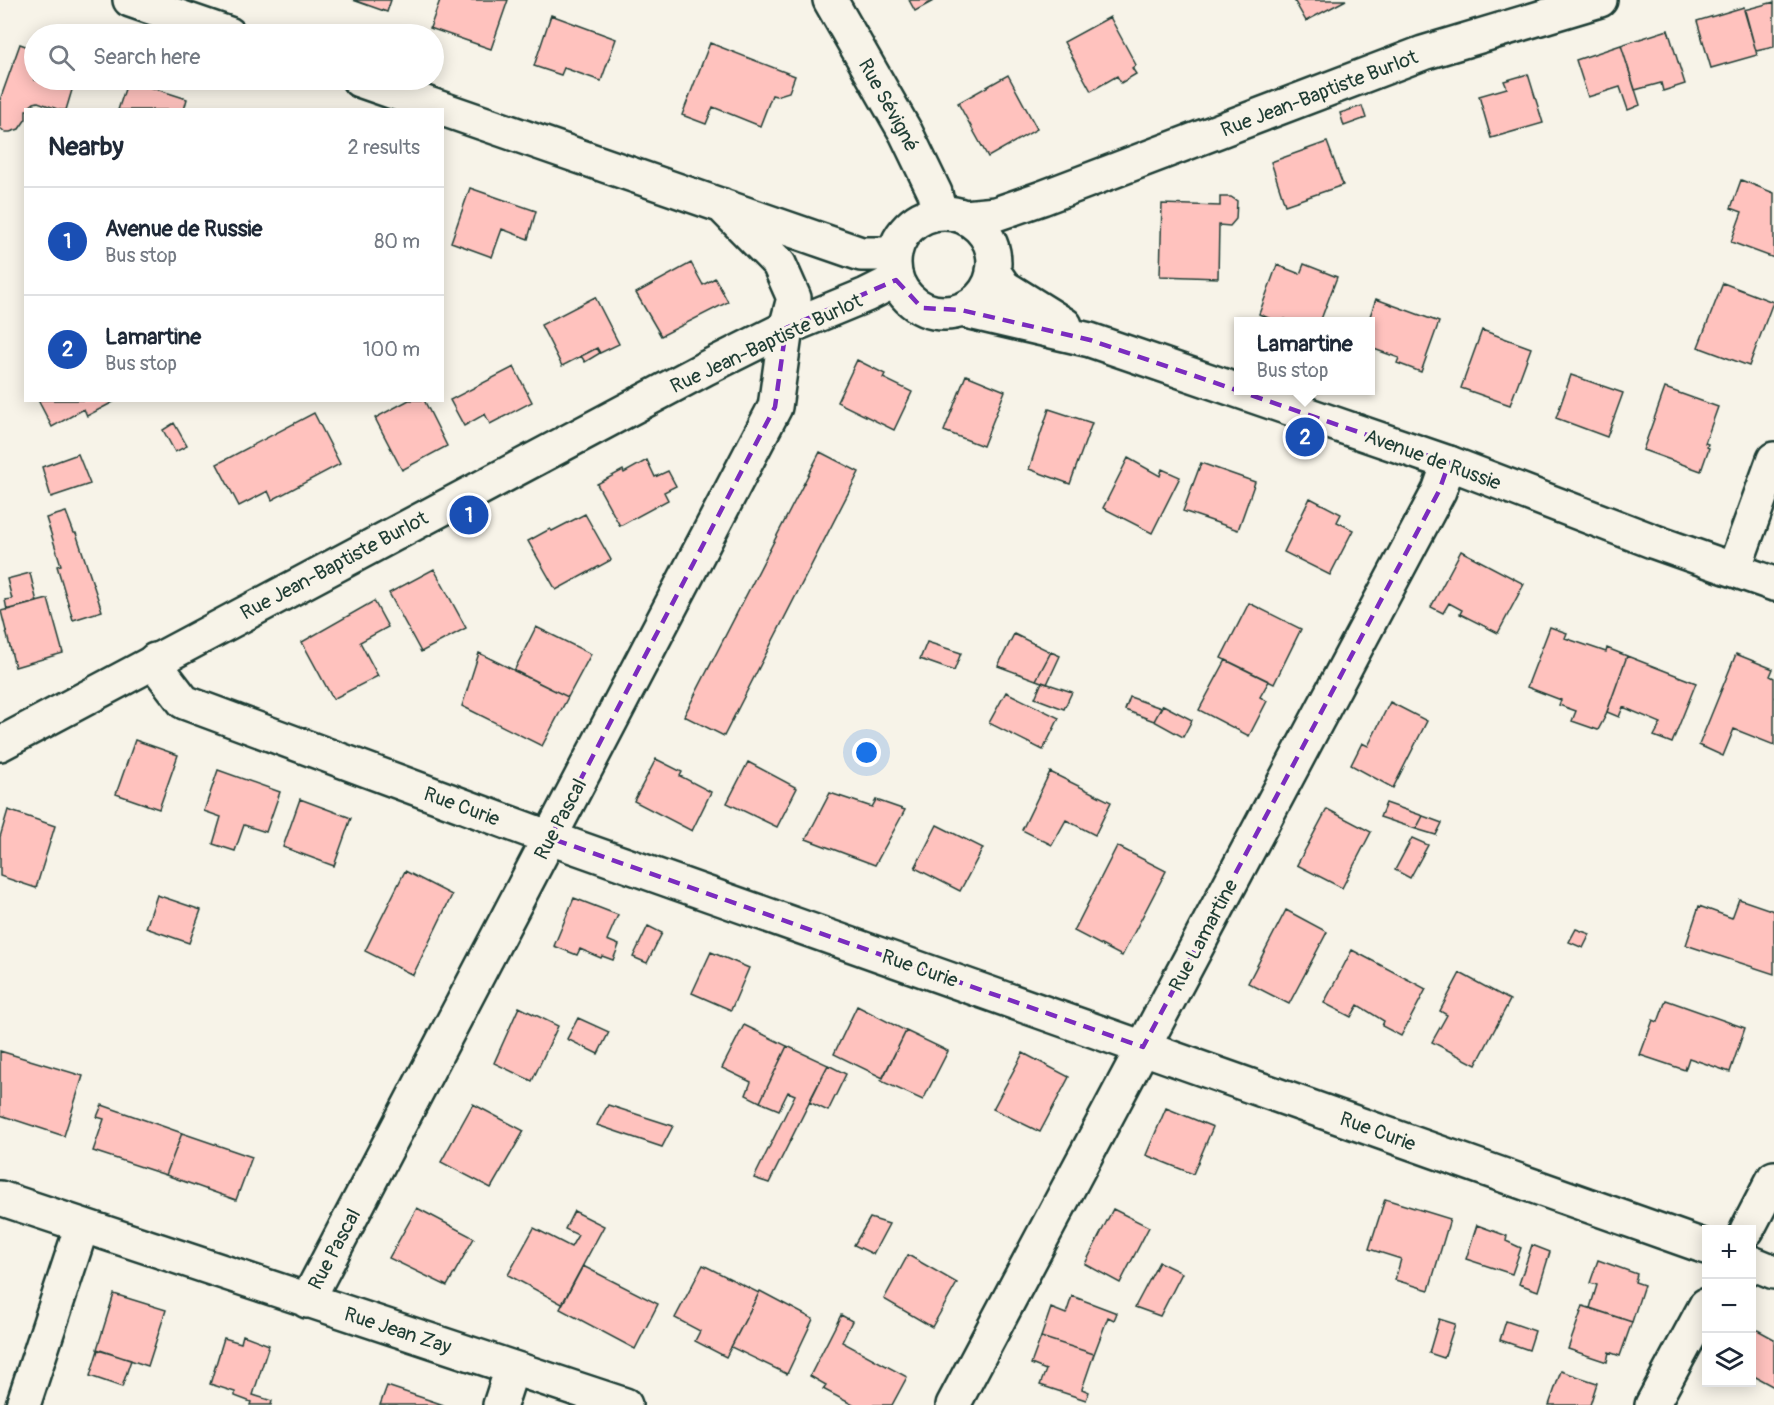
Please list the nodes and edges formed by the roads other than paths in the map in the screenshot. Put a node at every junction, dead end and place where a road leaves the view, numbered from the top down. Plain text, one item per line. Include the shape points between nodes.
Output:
1 (130, 0) edge
2 (830, 0) edge
3 (1600, 0) edge
4 (200, 24) edge
5 (388, 90) edge
6 (440, 108) edge
7 (444, 109) edge
8 (1042, 198) junction
9 (721, 205) junction
10 (952, 214) junction
11 (994, 265) junction
12 (895, 267) junction
13 (961, 310) junction
14 (786, 328) junction
15 (1090, 340) junction
16 (1234, 389) edge
17 (1251, 395) edge
18 (1774, 459) edge
19 (1449, 463) junction
20 (1734, 570) junction
21 (1774, 584) edge
22 (155, 660) junction
23 (0, 744) edge
24 (550, 838) junction
25 (1143, 1047) junction
26 (1774, 1178) edge
27 (0, 1198) edge
28 (1750, 1225) edge
29 (82, 1226) junction
30 (1702, 1245) edge
31 (1756, 1265) edge
32 (1774, 1272) edge
33 (307, 1301) junction
34 (1702, 1314) edge
35 (512, 1368) junction
36 (23, 1405) edge
37 (500, 1405) edge
38 (625, 1405) edge
39 (953, 1405) edge
40 (1652, 1405) edge

1 - 4 street
2 - 10 street, Rue Sévigné via 906,133 935,193
3 - 8 street, Rue Jean-Baptiste Burlot via 1423,53
5 - 6 street
7 - 9 street
8 - 10 street, Rue Jean-Baptiste Burlot via 996,214
8 - 11 street
9 - 12 street
9 - 14 street via 779,264 794,298
10 - 11 street via 976,224 985,234
10 - 12 street via 926,215 905,230 898,241
11 - 13 street via 982,295
11 - 15 street, Avenue de Russie via 1004,287
12 - 13 street via 911,302 935,312
12 - 14 street, Rue Jean-Baptiste Burlot via 866,295
13 - 15 street, Avenue de Russie
14 - 22 street, Rue Jean-Baptiste Burlot
14 - 24 street, Rue Pascal via 775,407
15 - 16 street, Avenue de Russie
17 - 19 street, Avenue de Russie
18 - 20 street
19 - 20 street, Avenue de Russie
19 - 25 street, Rue Lamartine via 1439,491
20 - 21 street, Avenue de Russie
22 - 23 street, Rue Jean-Baptiste Burlot
22 - 24 street, Rue Curie via 184,702
24 - 25 street, Rue Curie
24 - 33 street, Rue Pascal
25 - 30 street, Rue Curie
25 - 39 street, Rue Lamartine
26 - 28 street
27 - 29 street, Rue Jean Zay
29 - 33 street, Rue Jean Zay
29 - 36 street
31 - 32 street
33 - 35 street, Rue Jean Zay
34 - 40 street
35 - 37 street
35 - 38 street, Rue Jean Zay

